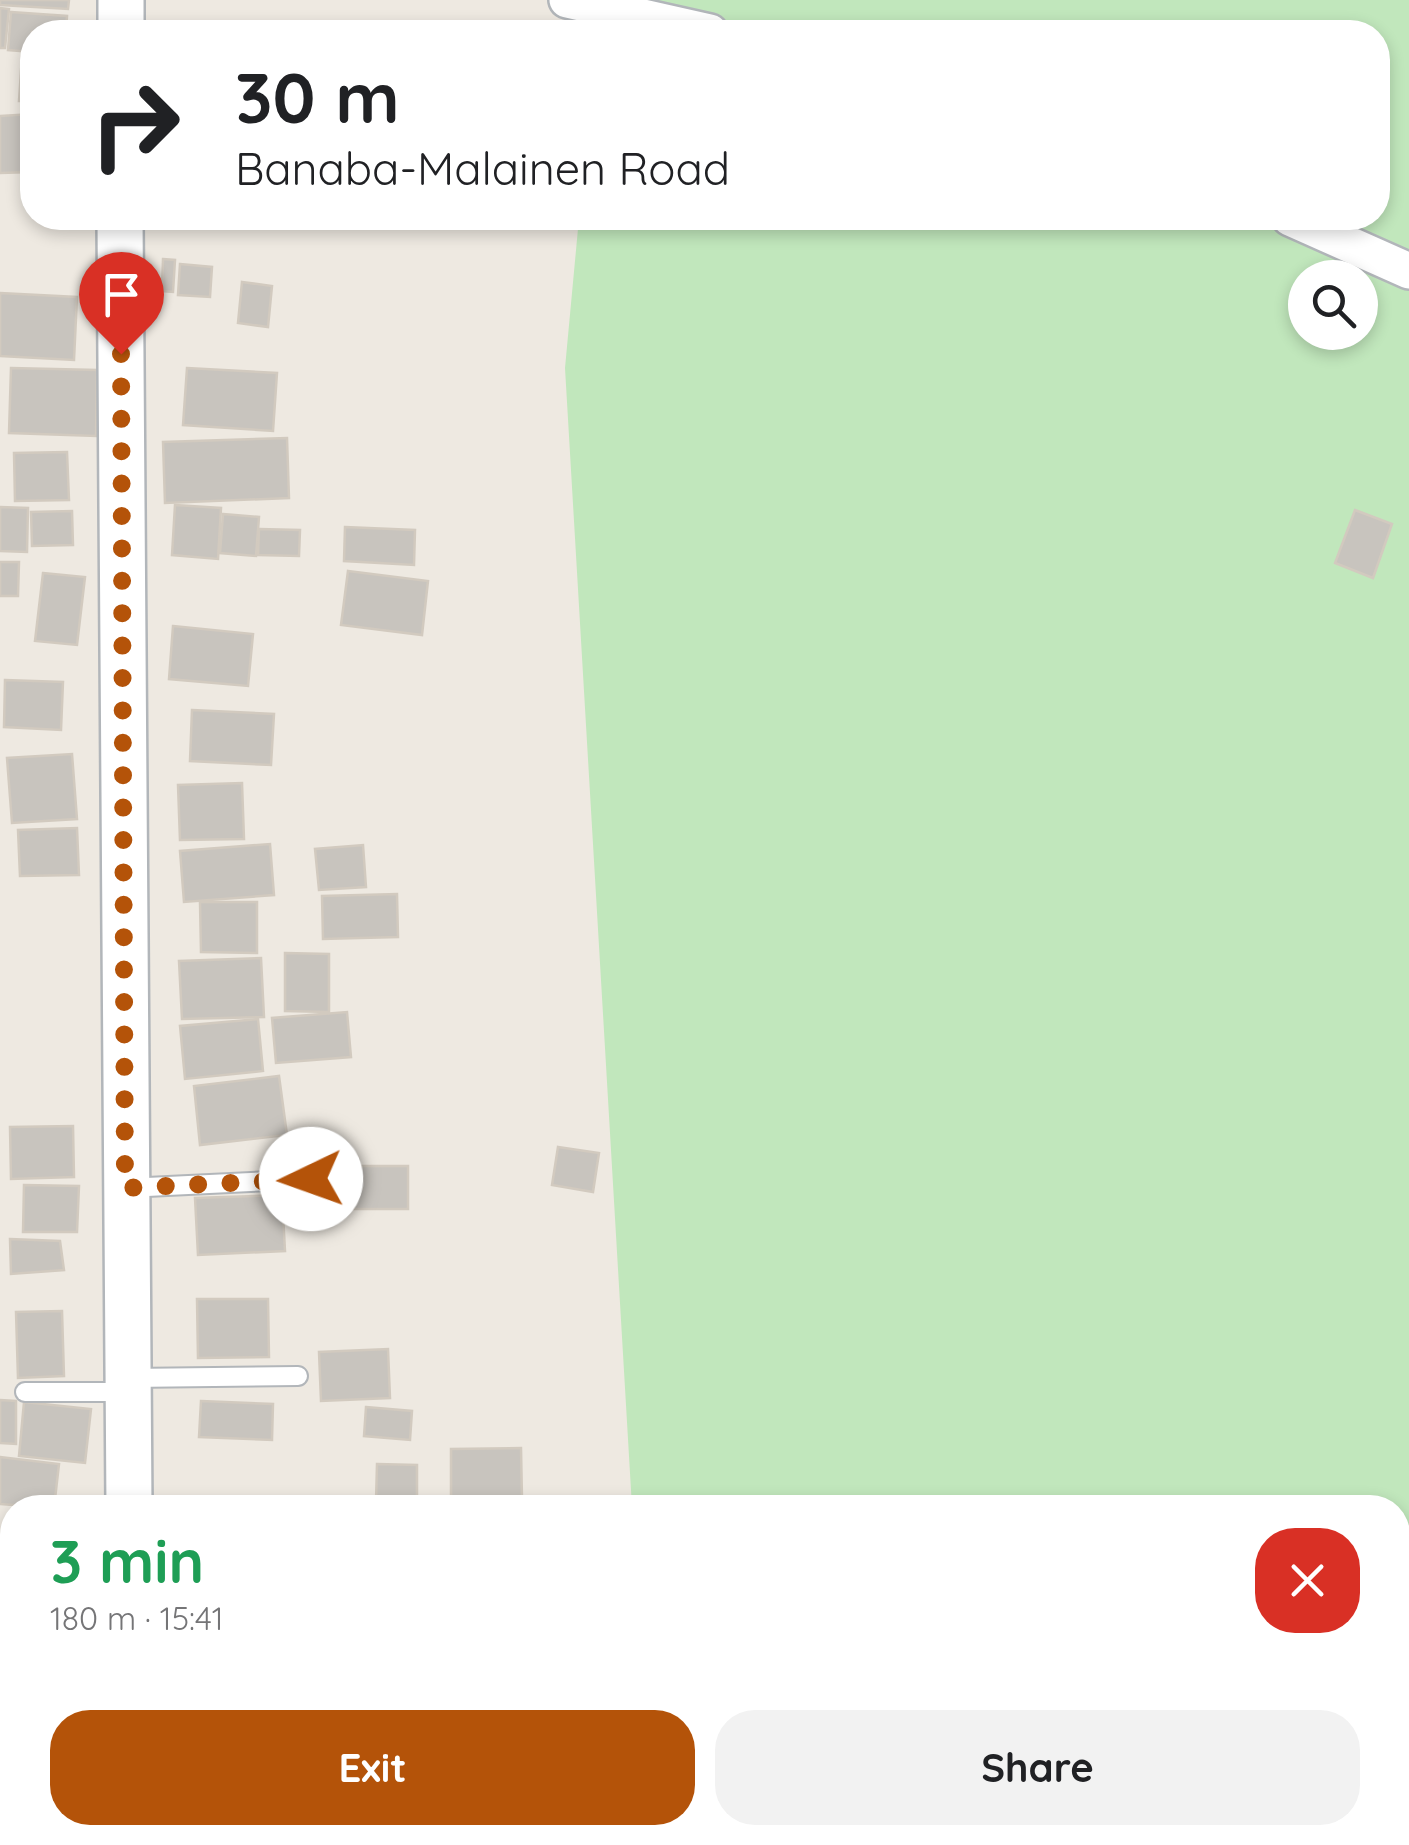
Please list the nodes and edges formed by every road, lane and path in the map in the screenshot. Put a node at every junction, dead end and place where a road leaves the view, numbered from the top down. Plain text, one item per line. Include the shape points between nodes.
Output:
1 (567, 0) edge
2 (656, 20) edge
3 (120, 230) edge
4 (1317, 230) edge
5 (1409, 271) edge
6 (311, 1179) dead end
7 (125, 1188) junction
8 (298, 1376) dead end
9 (128, 1385) junction
10 (25, 1392) dead end
11 (129, 1495) edge

1 - 2 street
3 - 7 street
4 - 5 street
6 - 7 lane
7 - 9 street
8 - 9 lane
9 - 10 lane
9 - 11 street

